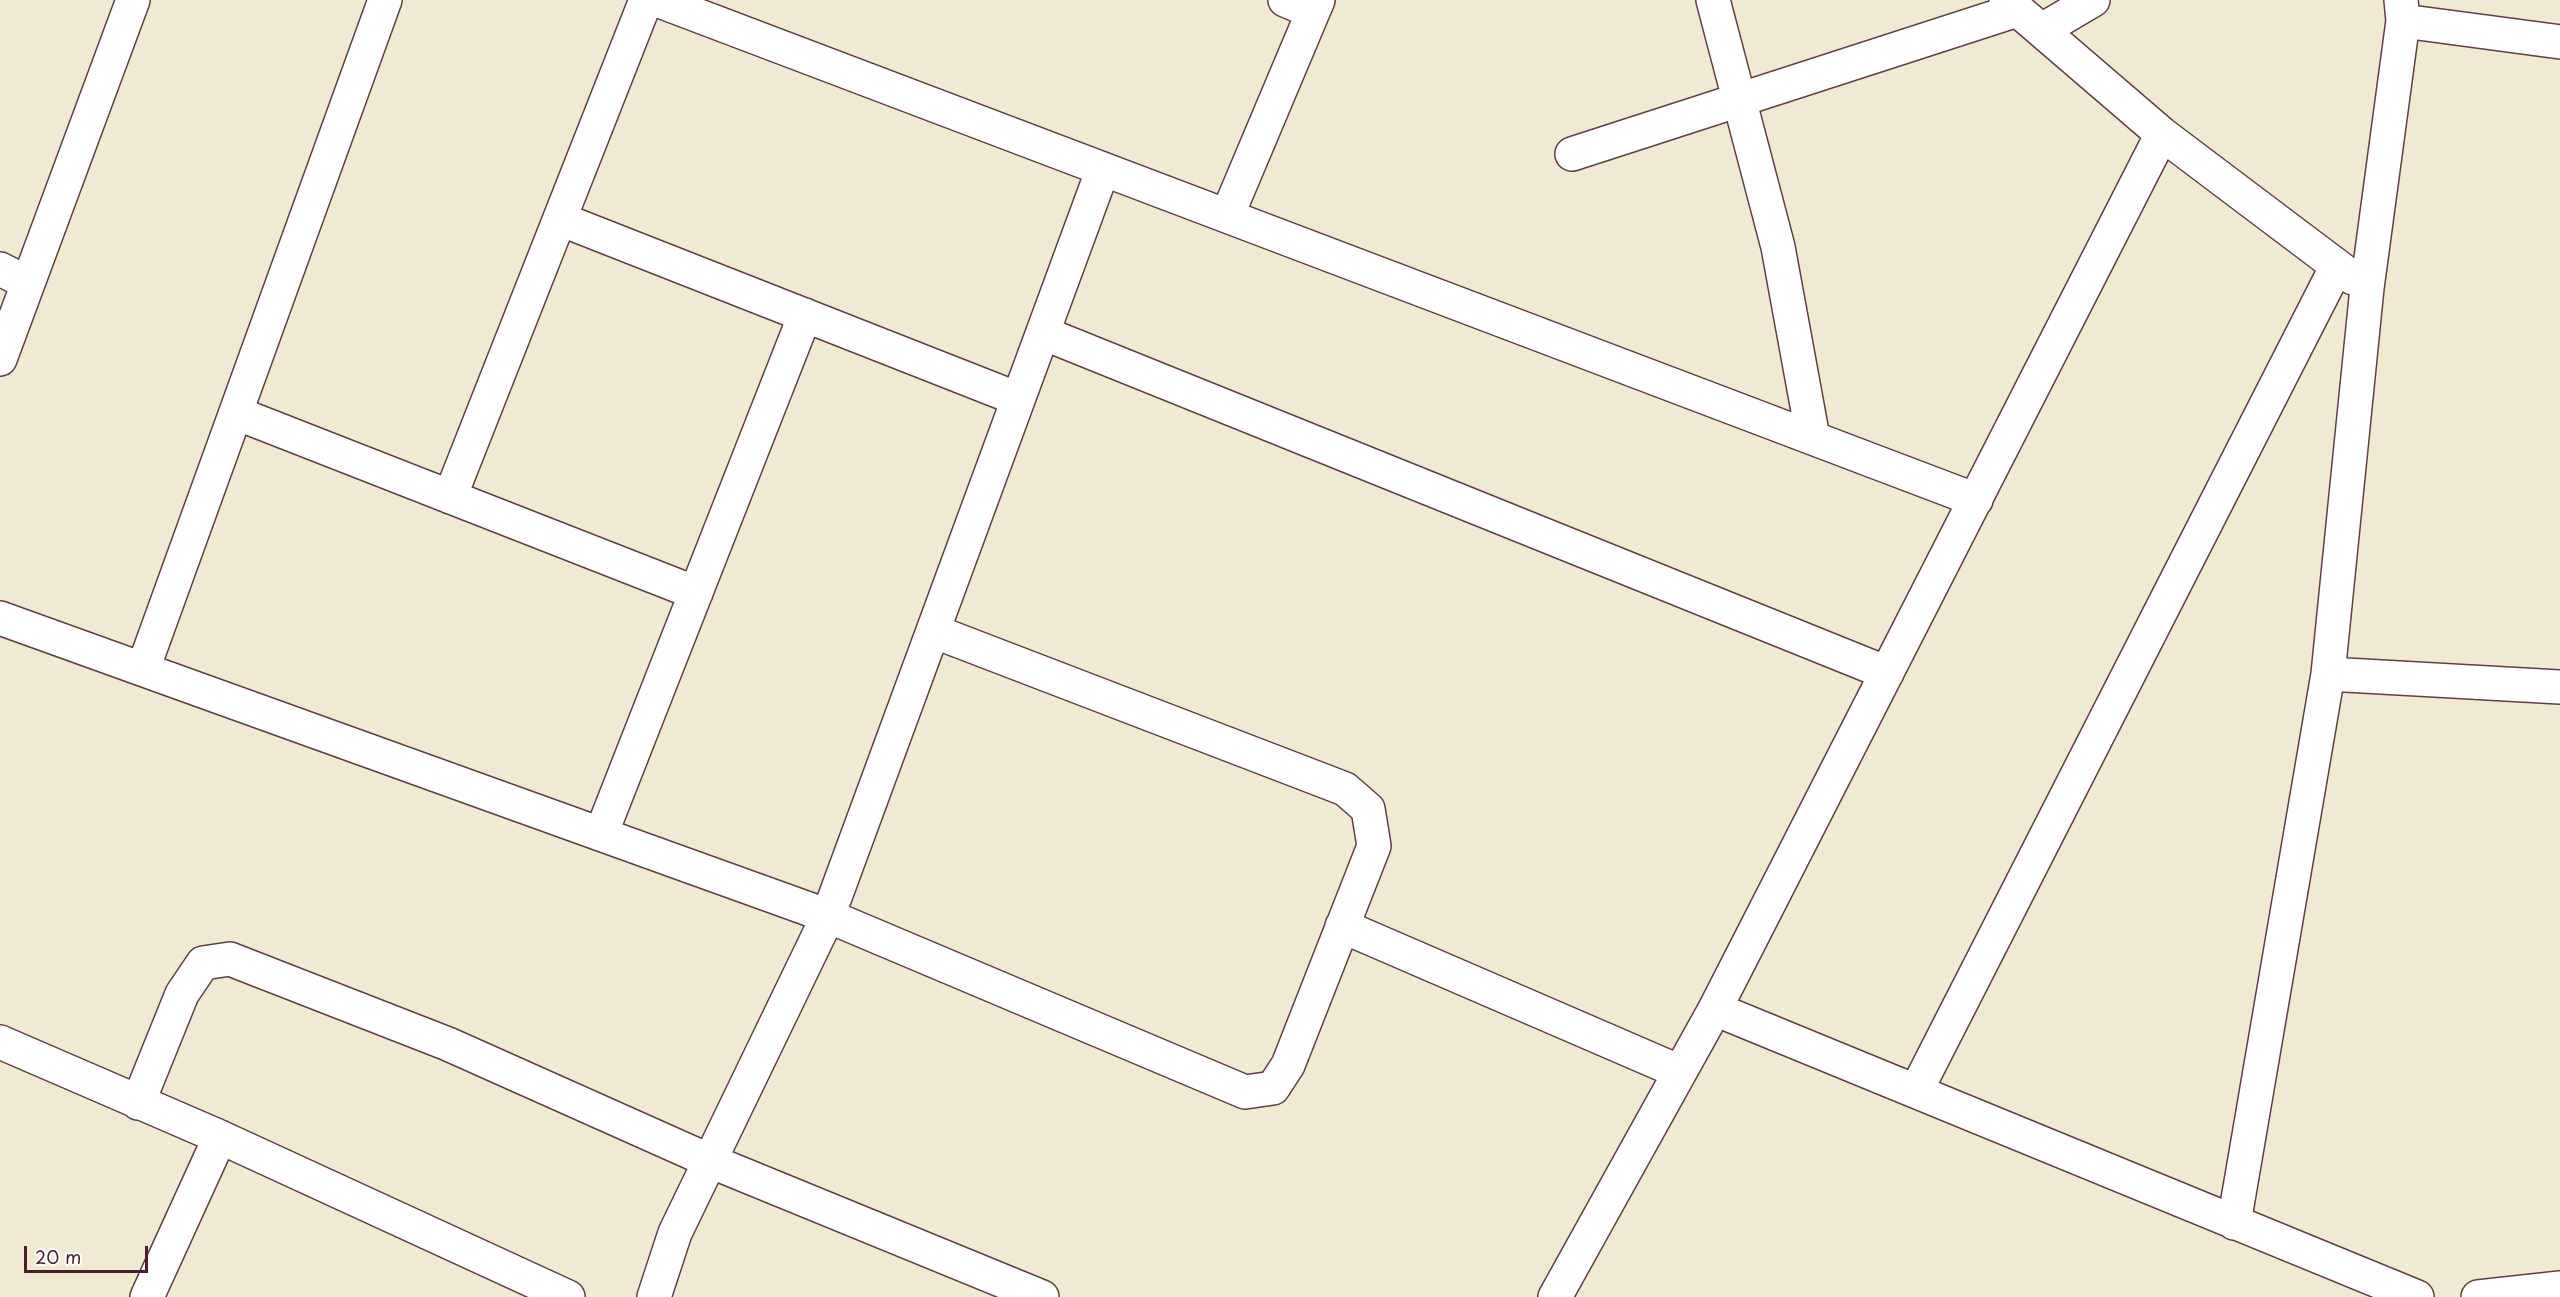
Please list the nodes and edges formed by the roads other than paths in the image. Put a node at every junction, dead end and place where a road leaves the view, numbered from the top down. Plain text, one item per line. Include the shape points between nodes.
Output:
1 (133, 0) edge
2 (385, 0) edge
3 (646, 0) edge
4 (657, 0) edge
5 (1713, 0) edge
6 (2093, 0) edge
7 (1306, 4) edge
8 (2402, 11) edge
9 (2021, 13) edge
10 (2560, 42) edge
11 (1740, 101) junction
12 (2162, 134) junction
13 (1572, 154) dead end
14 (1103, 169) junction
15 (1227, 216) junction
16 (560, 219) junction
17 (2337, 266) junction
18 (14, 276) edge
19 (2367, 288) junction
20 (805, 315) junction
21 (1043, 333) junction
22 (0, 358) edge
23 (1018, 399) junction
24 (236, 413) junction
25 (1813, 438) junction
26 (450, 497) junction
27 (1976, 500) junction
28 (696, 593) junction
29 (0, 618) edge
30 (933, 631) junction
31 (143, 669) junction
32 (1887, 673) junction
33 (2328, 674) junction
34 (2560, 687) edge
35 (601, 834) junction
36 (828, 916) junction
37 (1342, 926) junction
38 (1715, 1009) junction
39 (0, 1042) edge
40 (1680, 1072) junction
41 (1916, 1091) junction
42 (138, 1103) junction
43 (220, 1137) junction
44 (710, 1161) junction
45 (2234, 1223) junction
46 (2560, 1288) edge
47 (147, 1297) edge
48 (568, 1297) edge
49 (654, 1297) edge
50 (1042, 1297) edge
51 (1555, 1297) edge
52 (2417, 1297) edge
53 (2478, 1297) edge

1 - 18 street
2 - 24 street
3 - 16 street
4 - 14 street
5 - 11 street
6 - 9 street
7 - 15 street
8 - 10 street
8 - 19 street
9 - 11 street
9 - 12 street
11 - 13 street
11 - 25 street via 1778,247
12 - 17 street
12 - 27 street
14 - 15 street
14 - 21 street
15 - 25 street
16 - 20 street
16 - 26 street
17 - 19 street
17 - 41 street
18 - 22 street
19 - 33 street
20 - 23 street
20 - 28 street
21 - 23 street
21 - 32 street
23 - 30 street
24 - 26 street
24 - 31 street
25 - 27 street
26 - 28 street
27 - 32 street
28 - 35 street
29 - 31 street
30 - 36 street
30 - 37 street via 1345,789 1368,809 1374,846
31 - 35 street
32 - 38 street
33 - 34 street
33 - 45 street
35 - 36 street
36 - 37 street via 1245,1092 1273,1088 1288,1065
36 - 44 street
37 - 40 street
38 - 40 street
38 - 41 street
39 - 42 street
40 - 51 street
41 - 45 street
42 - 43 street
42 - 44 street via 182,994 203,963 230,959 448,1044
43 - 47 street
43 - 48 street
44 - 49 street via 675,1233
44 - 50 street
45 - 52 street
46 - 53 street

